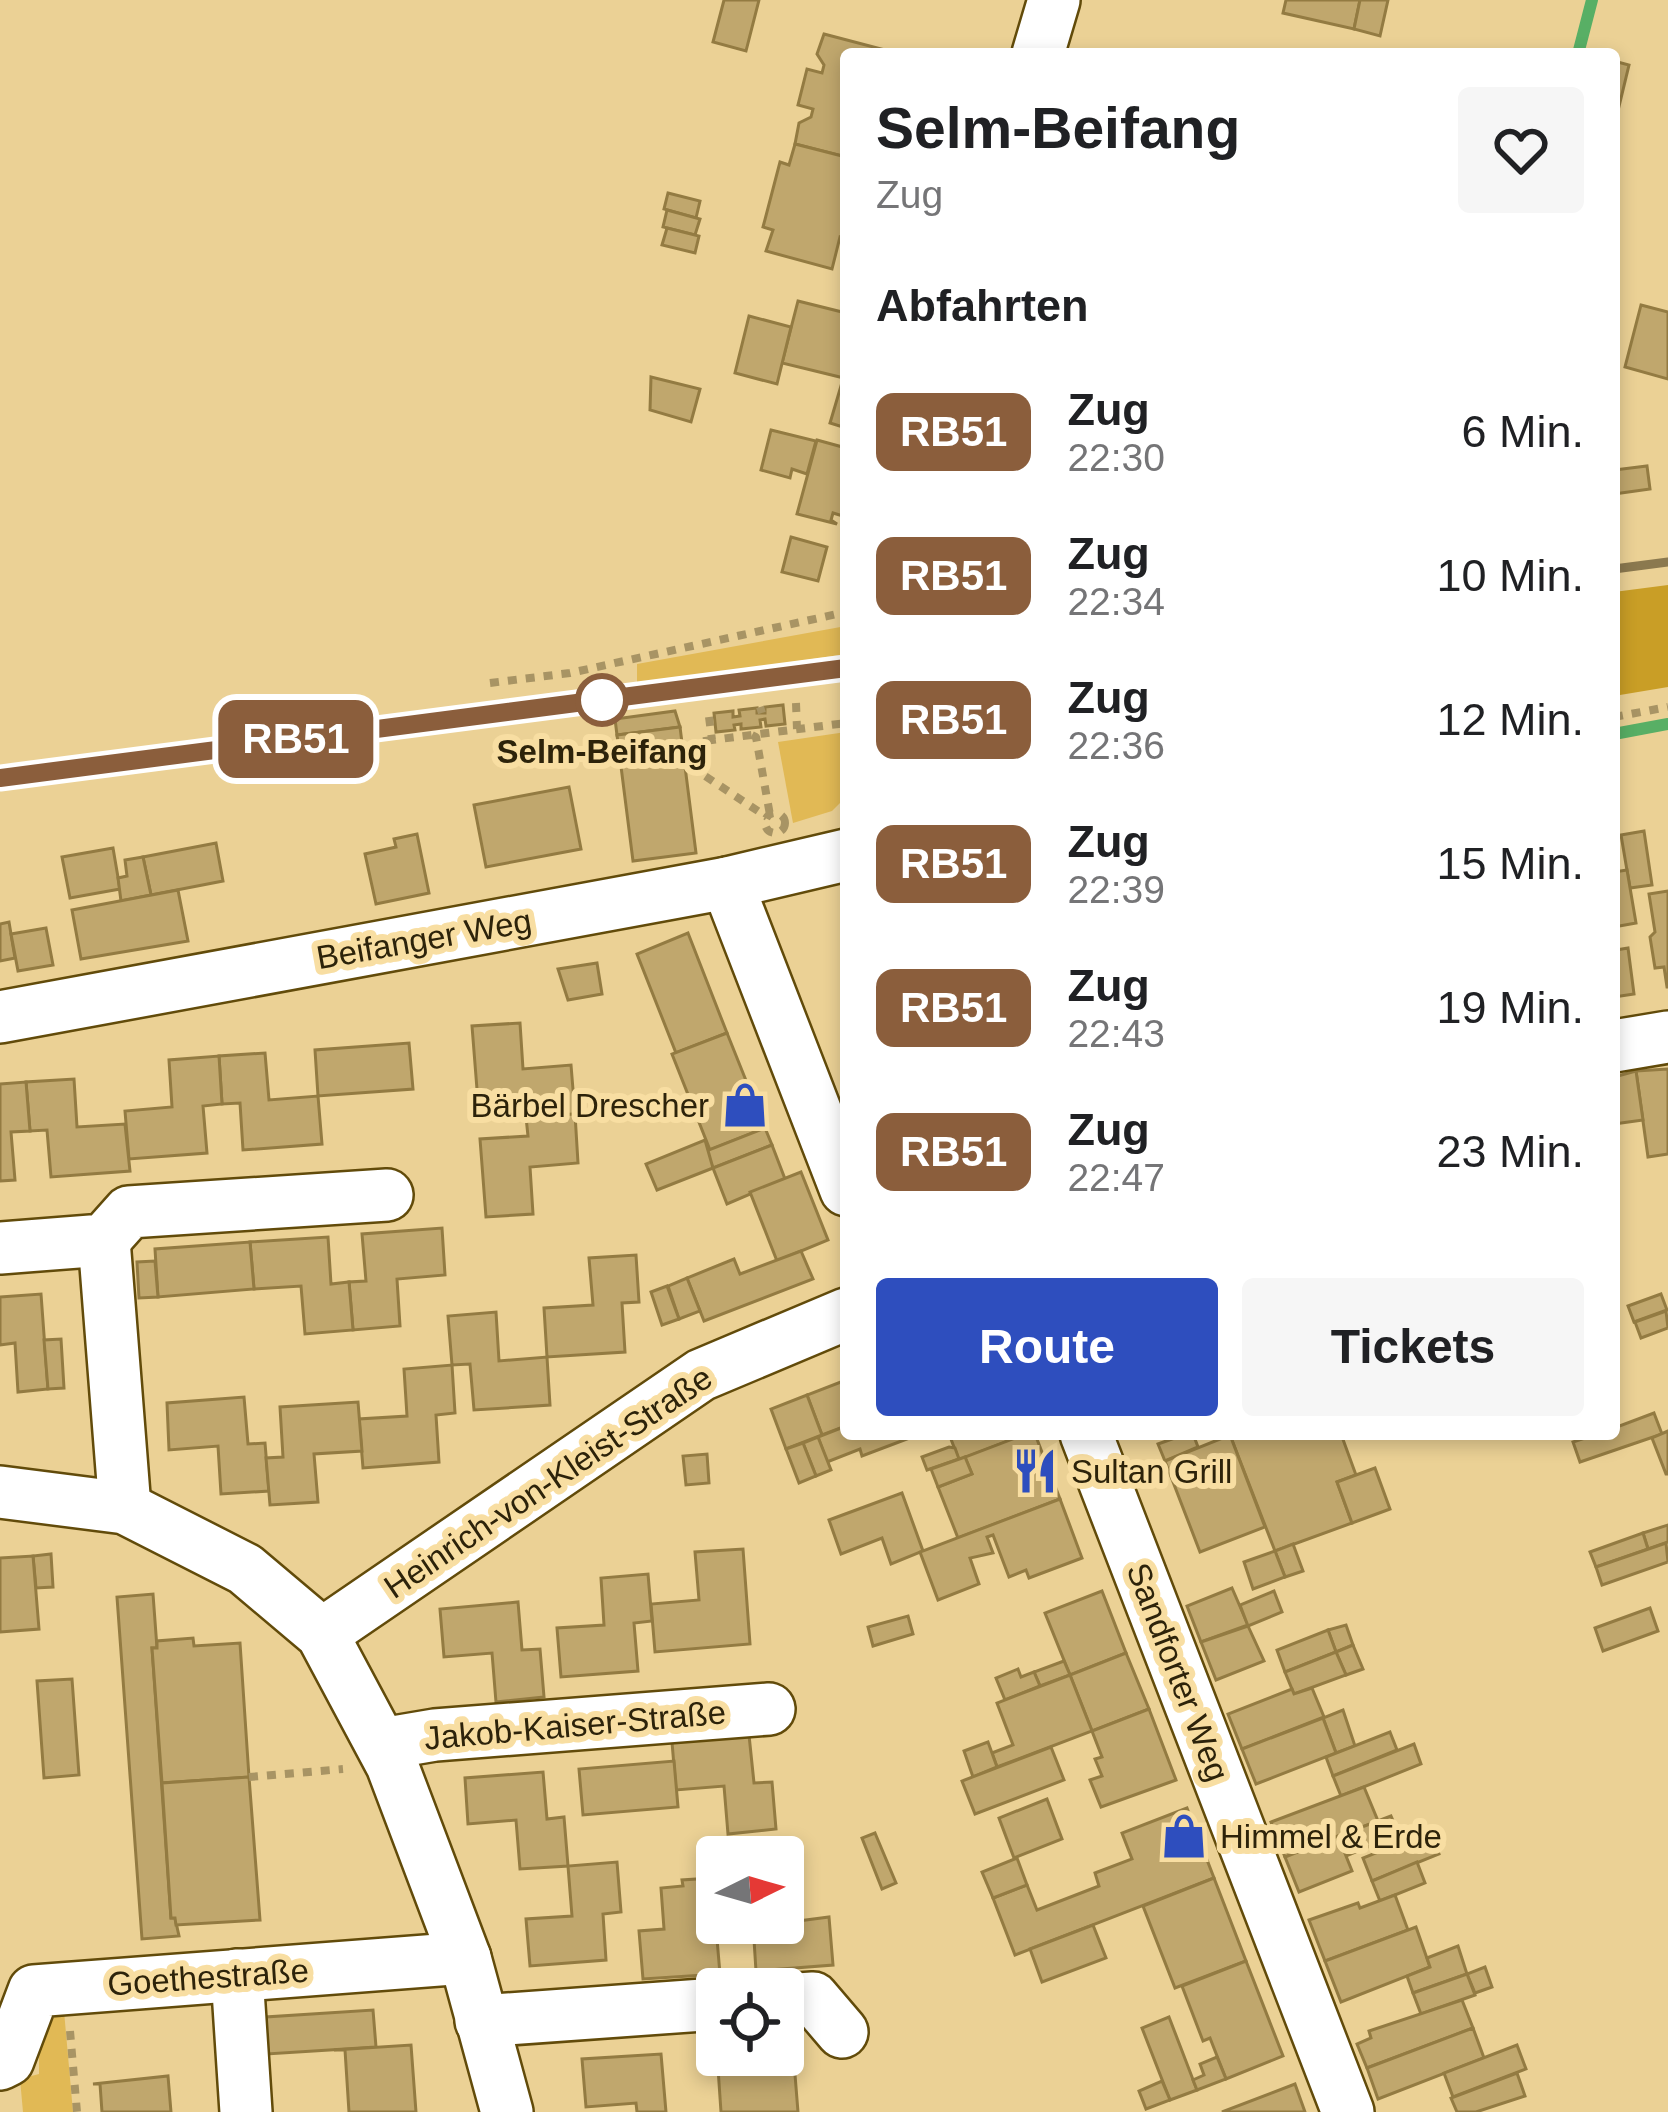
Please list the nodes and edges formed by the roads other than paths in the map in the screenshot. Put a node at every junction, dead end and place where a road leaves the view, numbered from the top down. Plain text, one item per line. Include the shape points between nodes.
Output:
1 (1054, 0) edge
2 (1040, 48) edge
3 (840, 856) edge
4 (728, 883) junction
5 (0, 1017) edge
6 (1668, 1037) edge
7 (1620, 1045) edge
8 (840, 1174) edge
9 (387, 1195) dead end
10 (104, 1240) junction
11 (0, 1248) edge
12 (840, 1317) edge
13 (1088, 1440) edge
14 (0, 1492) edge
15 (125, 1508) junction
16 (322, 1634) junction
17 (769, 1708) dead end
18 (387, 1755) junction
19 (464, 1958) junction
20 (237, 1975) junction
21 (804, 1999) edge
22 (696, 2006) edge
23 (481, 2021) junction
24 (842, 2032) dead end
25 (0, 2064) edge
26 (246, 2112) edge
27 (507, 2112) edge
28 (1348, 2112) edge

1 - 2 street
3 - 4 street, Beifanger Weg
4 - 5 street, Beifanger Weg
4 - 8 street
6 - 7 street
9 - 10 street via 129,1212
10 - 11 street
10 - 15 street
12 - 16 street, Heinrich-von-Kleist-Straße via 701,1375
13 - 28 street, Sandforter Weg
14 - 15 street, Jakob-Kaiser-Straße
15 - 16 street, Jakob-Kaiser-Straße via 245,1569
16 - 18 street, Jakob-Kaiser-Straße
17 - 18 street, Jakob-Kaiser-Straße via 435,1735
18 - 19 street, Jakob-Kaiser-Straße
19 - 20 street, Goethestraße
19 - 23 street, Jakob-Kaiser-Straße
20 - 25 street, Goethestraße via 34,1990
20 - 26 street
21 - 24 street via 813,1998
22 - 23 street
23 - 27 street, Jakob-Kaiser-Straße

